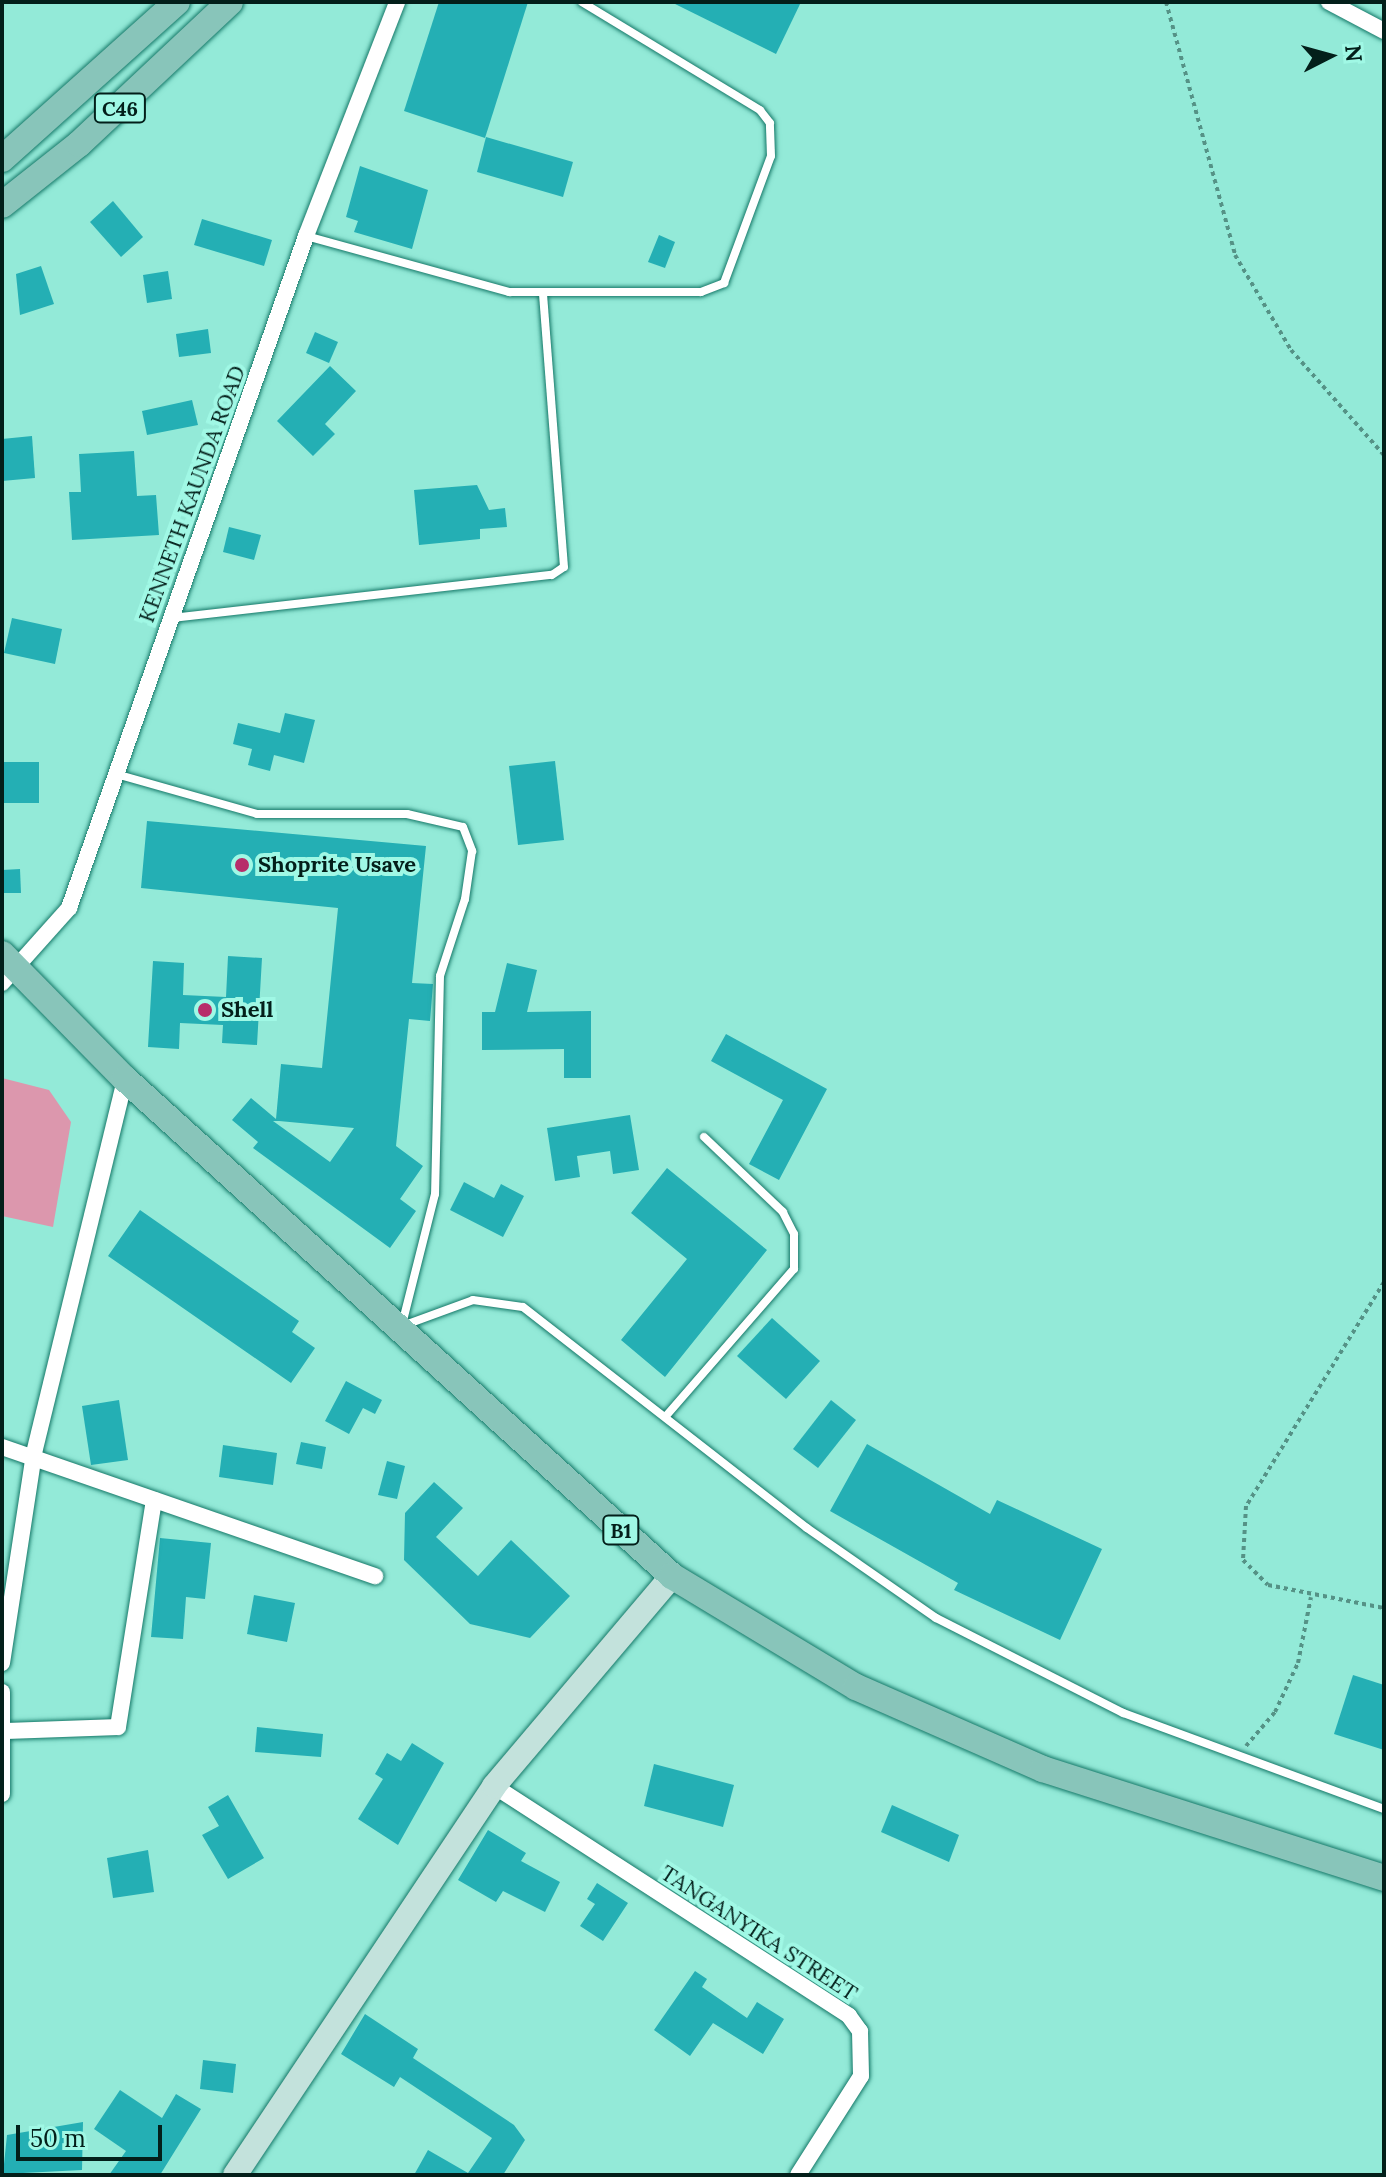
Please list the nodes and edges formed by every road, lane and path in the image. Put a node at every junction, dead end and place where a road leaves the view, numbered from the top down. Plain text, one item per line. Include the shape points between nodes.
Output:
1 (177, 2) edge
2 (230, 2) edge
3 (397, 2) edge
4 (582, 2) edge
5 (1166, 2) edge
6 (1329, 2) edge
7 (1384, 31) edge
8 (2, 159) edge
9 (2, 205) edge
10 (306, 236) junction
11 (543, 295) junction
12 (1384, 455) edge
13 (171, 618) junction
14 (116, 774) junction
15 (8, 968) edge
16 (125, 1079) junction
17 (704, 1137) dead end
18 (1384, 1282) edge
19 (401, 1327) junction
20 (666, 1416) junction
21 (2, 1447) edge
22 (34, 1453) junction
23 (154, 1500) junction
24 (375, 1576) dead end
25 (672, 1576) junction
26 (1311, 1597) junction
27 (1384, 1608) edge
28 (2, 1663) edge
29 (2, 1692) edge
30 (7, 1731) junction
31 (1236, 1757) junction
32 (494, 1786) junction
33 (2, 1794) edge
34 (1384, 1809) edge
35 (1384, 1878) edge
36 (235, 2175) edge
37 (798, 2175) edge

1 - 8 main road, C46
2 - 9 main road, C46 via 90,135
3 - 10 street, KENNETH KAUNDA ROAD
4 - 11 lane via 760,110 774,137 724,283 715,291
5 - 12 path via 1235,255 1291,350
6 - 7 street
10 - 11 lane
10 - 13 street, KENNETH KAUNDA ROAD
11 - 13 lane via 564,567 552,575
13 - 14 street, KENNETH KAUNDA ROAD
14 - 15 street, KENNETH KAUNDA ROAD via 69,908
14 - 19 lane via 257,814 407,814 463,827 472,851 465,899 440,976 435,1194
15 - 16 main road, B1
16 - 19 main road, B1
16 - 22 street
17 - 20 lane via 783,1212 794,1234 794,1269
18 - 26 path via 1246,1506 1243,1560 1268,1585
19 - 20 lane via 473,1300 523,1307
19 - 25 main road, B1
20 - 31 lane via 936,1618 1044,1677
21 - 22 street
22 - 23 street
22 - 28 street
23 - 24 street
23 - 30 street via 118,1727
25 - 32 street
25 - 35 main road, B1 via 856,1687 1043,1769
26 - 27 path
26 - 31 path via 1298,1663 1275,1712
29 - 30 street
30 - 33 street
31 - 34 lane
32 - 36 street
32 - 37 street, TANGANYIKA STREET via 849,2016 860,2031 861,2076

